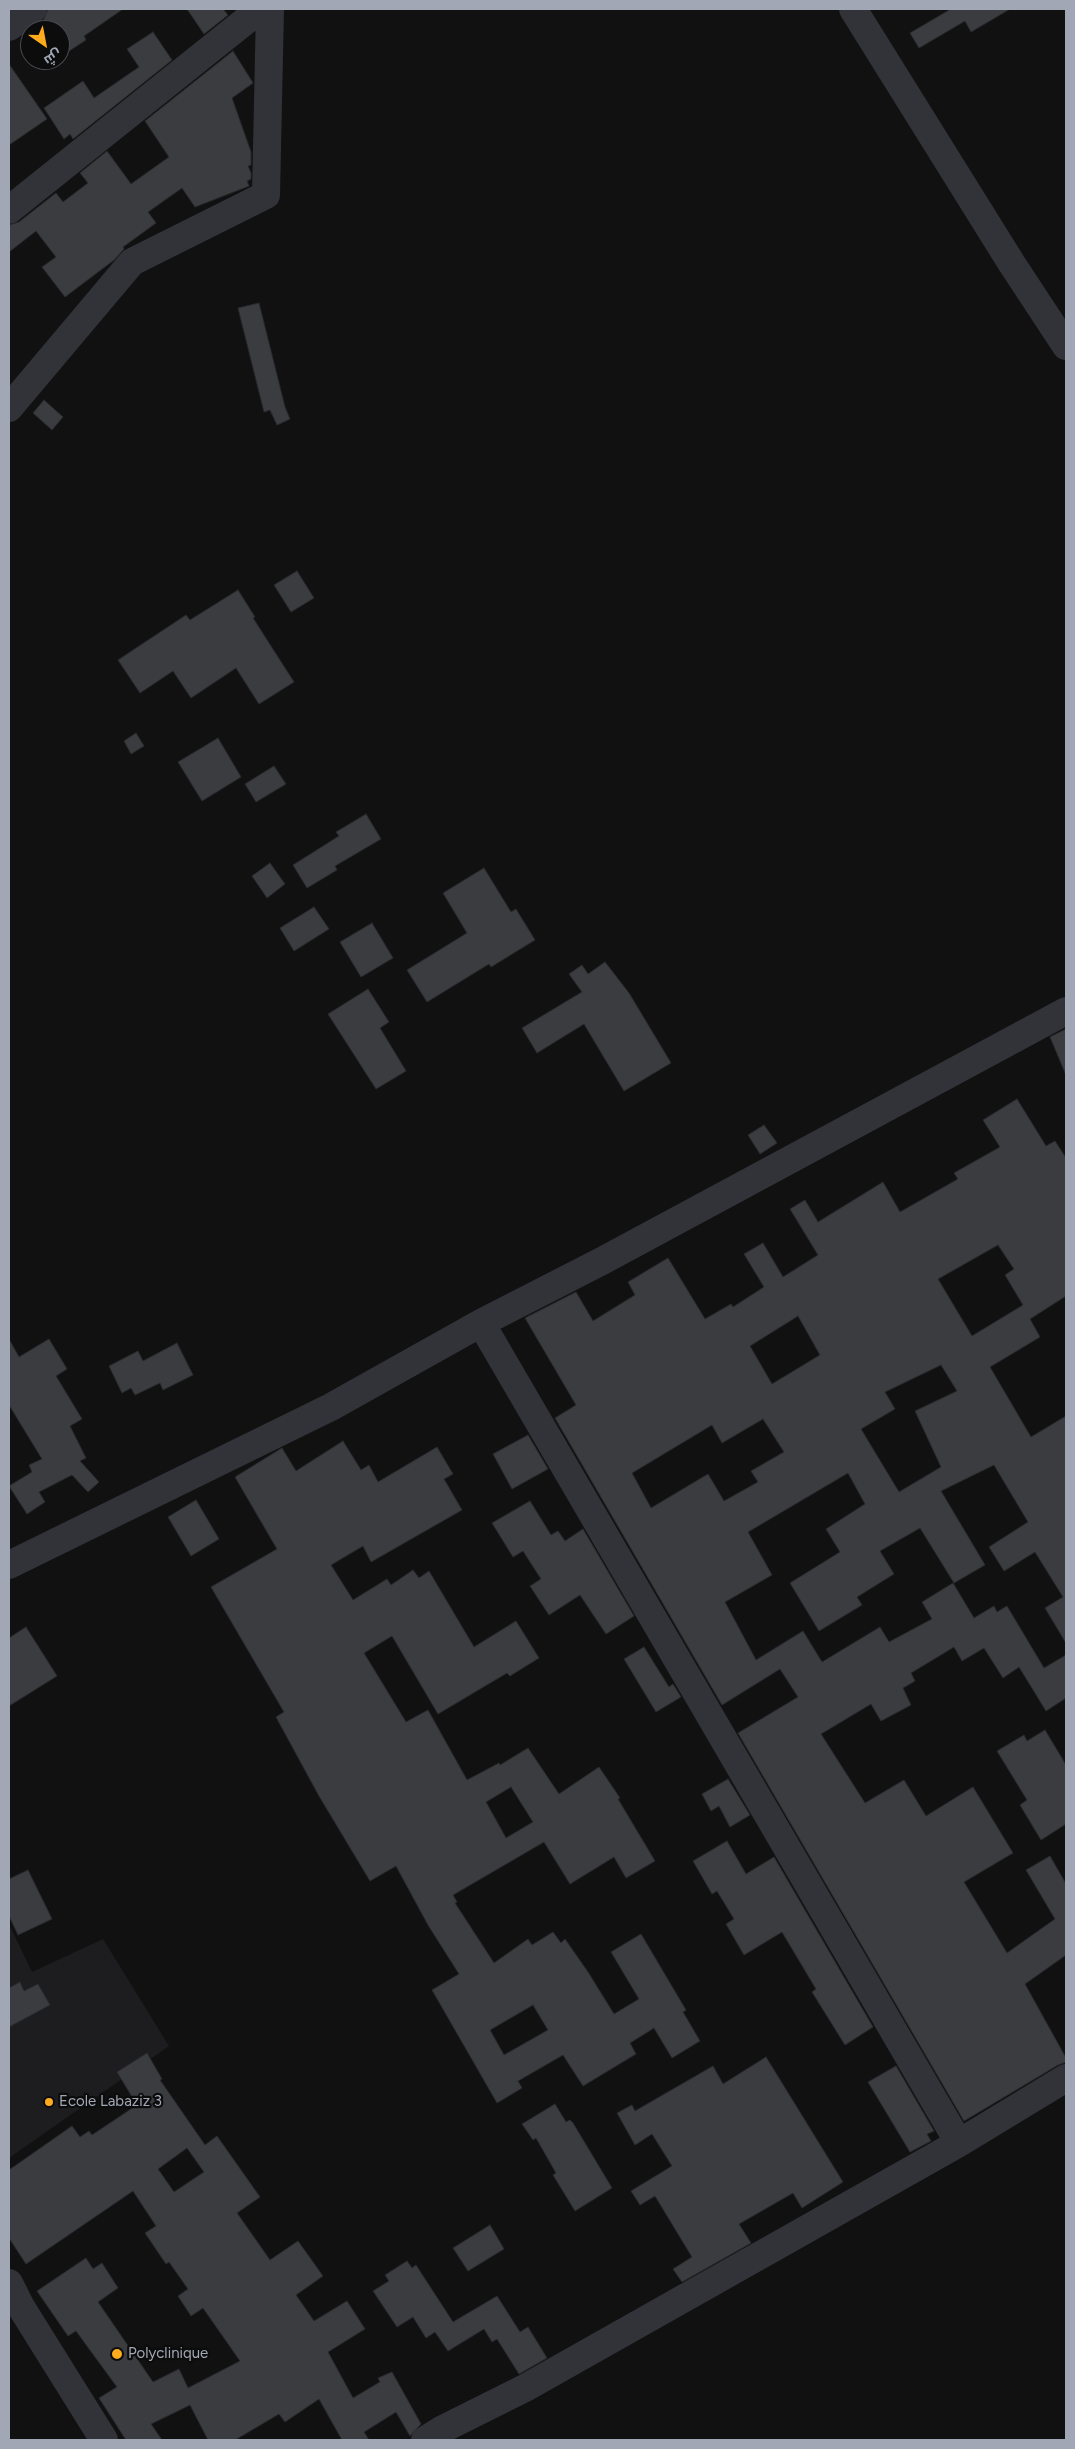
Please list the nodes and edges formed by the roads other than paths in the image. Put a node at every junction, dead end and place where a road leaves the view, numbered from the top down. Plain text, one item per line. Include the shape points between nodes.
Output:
1 (33, 9) edge
2 (256, 9) edge
3 (270, 9) edge
4 (853, 9) edge
5 (9, 27) edge
6 (9, 210) edge
7 (1066, 346) edge
8 (9, 408) edge
9 (1066, 1011) edge
10 (481, 1323) junction
11 (9, 1565) edge
12 (1066, 2078) edge
13 (959, 2143) junction
14 (9, 2283) edge
15 (104, 2440) edge
16 (425, 2440) edge

1 - 5 street
2 - 6 street via 249,18
3 - 8 street via 266,195 132,262
4 - 7 street
9 - 10 street via 602,1262
10 - 11 street via 331,1407
10 - 13 street
12 - 13 street
13 - 16 street via 526,2388
14 - 15 street

